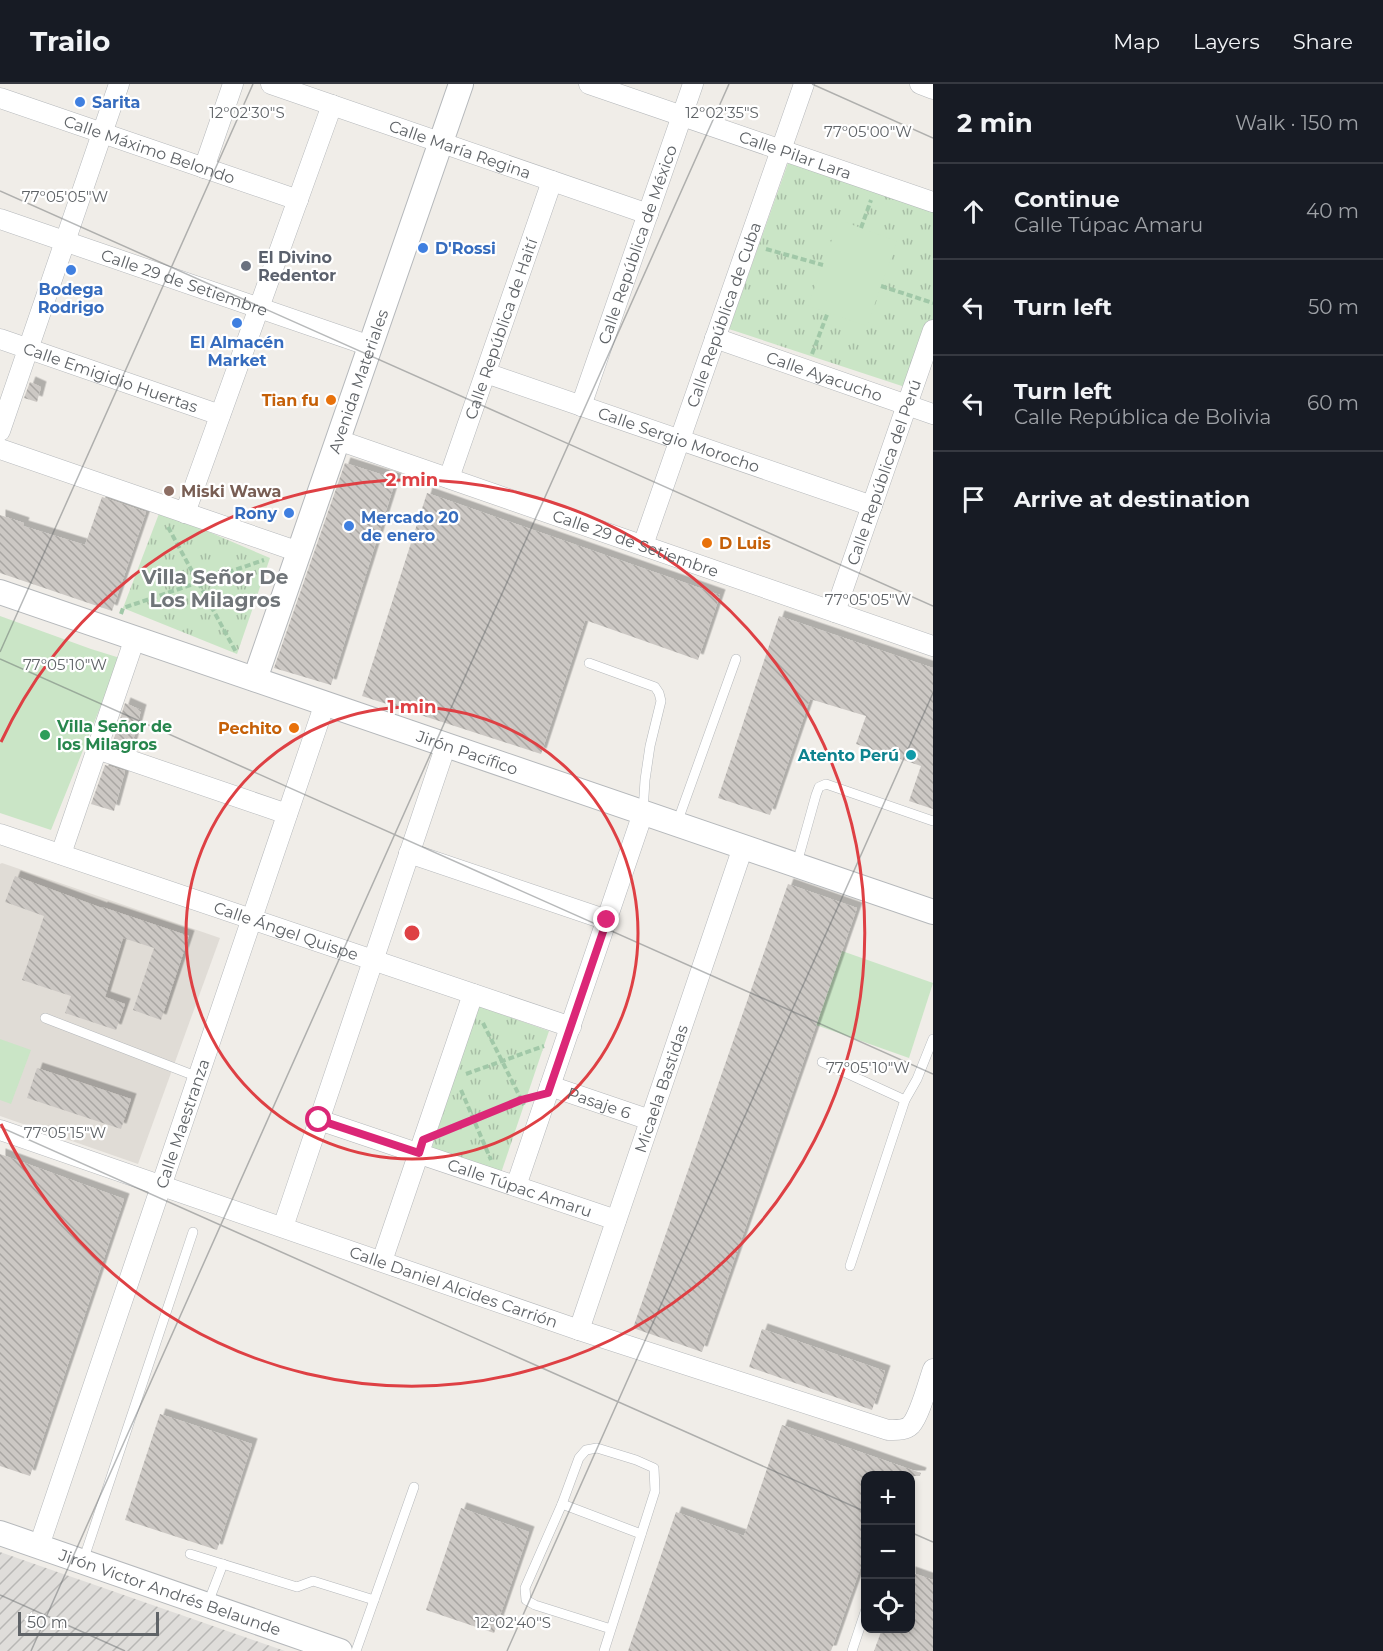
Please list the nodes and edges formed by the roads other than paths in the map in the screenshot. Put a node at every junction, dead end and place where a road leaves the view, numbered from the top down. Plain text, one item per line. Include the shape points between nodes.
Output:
1 (119, 84) edge
2 (233, 84) edge
3 (271, 84) edge
4 (461, 84) edge
5 (589, 84) edge
6 (693, 84) edge
7 (804, 84) edge
8 (920, 84) edge
9 (933, 89) edge
10 (0, 98) edge
11 (332, 105) junction
12 (682, 116) junction
13 (103, 133) junction
14 (441, 142) junction
15 (781, 150) junction
16 (204, 168) junction
17 (552, 181) junction
18 (298, 200) junction
19 (933, 202) edge
20 (648, 213) junction
21 (0, 219) edge
22 (65, 241) junction
23 (259, 308) junction
24 (933, 330) edge
25 (715, 338) junction
26 (0, 339) edge
27 (370, 346) junction
28 (28, 349) junction
29 (486, 373) junction
30 (907, 405) junction
31 (581, 406) junction
32 (933, 414) edge
33 (220, 415) junction
34 (0, 431) edge
35 (338, 440) junction
36 (680, 440) junction
37 (0, 449) edge
38 (449, 478) junction
39 (872, 506) junction
40 (185, 513) junction
41 (644, 545) junction
42 (299, 552) junction
43 (0, 592) edge
44 (836, 612) junction
45 (124, 634) junction
46 (933, 645) edge
47 (736, 659) dead end
48 (589, 663) dead end
49 (258, 671) junction
50 (325, 703) junction
51 (446, 746) junction
52 (97, 749) junction
53 (643, 813) junction
54 (287, 814) junction
55 (933, 820) edge
56 (677, 824) junction
57 (0, 834) edge
58 (743, 847) junction
59 (61, 854) junction
60 (409, 854) junction
61 (796, 865) junction
62 (933, 912) edge
63 (252, 919) junction
64 (607, 920) junction
65 (373, 960) junction
66 (472, 996) junction
67 (45, 1018) dead end
68 (568, 1033) junction
69 (933, 1039) edge
70 (822, 1062) dead end
71 (198, 1077) junction
72 (549, 1090) junction
73 (905, 1100) junction
74 (319, 1120) junction
75 (650, 1120) junction
76 (0, 1130) edge
77 (421, 1147) junction
78 (509, 1184) junction
79 (161, 1185) junction
80 (616, 1220) junction
81 (283, 1227) junction
82 (193, 1232) dead end
83 (382, 1261) junction
84 (850, 1266) dead end
85 (579, 1330) junction
86 (933, 1369) edge
87 (414, 1487) dead end
88 (561, 1504) junction
89 (0, 1533) edge
90 (641, 1534) junction
91 (39, 1546) junction
92 (190, 1554) dead end
93 (83, 1562) junction
94 (223, 1564) junction
95 (374, 1600) junction
96 (208, 1605) junction
97 (861, 1624) edge
98 (611, 1629) junction
99 (340, 1651) edge
100 (356, 1651) edge
101 (604, 1651) edge
102 (852, 1651) edge

1 - 13 street
2 - 16 street
3 - 11 street, Calle María Regina
4 - 14 street, Avenida Materiales
5 - 12 street, Calle Pilar Lara
6 - 12 street, Calle República de México
7 - 15 street, Calle República de Cuba
8 - 9 street
10 - 13 street, Calle Máximo Belondo
11 - 14 street, Calle María Regina
11 - 18 street
12 - 15 street, Calle Pilar Lara
12 - 20 street, Calle República de México
13 - 16 street, Calle Máximo Belondo
13 - 22 street
14 - 17 street, Calle María Regina
14 - 27 street, Avenida Materiales
15 - 19 street, Calle Pilar Lara
15 - 25 street, Calle República de Cuba
16 - 18 street, Calle Máximo Belondo
17 - 20 street, Calle María Regina
17 - 29 street, Calle República de Haití
18 - 23 street
20 - 31 street, Calle República de México
21 - 22 street, Calle 29 de Setiembre
22 - 23 street, Calle 29 de Setiembre
22 - 28 street
23 - 27 street, Calle 29 de Setiembre
23 - 33 street
24 - 30 street, Calle República del Perú
25 - 30 street, Calle Ayacucho
25 - 36 street, Calle República de Cuba
26 - 28 street, Calle Emigidio Huertas
27 - 35 street, Avenida Materiales
28 - 33 street, Calle Emigidio Huertas
28 - 34 street
29 - 31 street, Calle Sergio Morocho
29 - 38 street, Calle República de Haití
30 - 32 street, Calle Ayacucho
30 - 39 street, Calle República del Perú
31 - 36 street, Calle Sergio Morocho
33 - 40 street
35 - 38 street, Calle 29 de Setiembre
35 - 42 street, Avenida Materiales
36 - 39 street, Calle Sergio Morocho
36 - 41 street, Calle República de Cuba
37 - 40 street
38 - 41 street, Calle 29 de Setiembre
39 - 44 street, Calle República del Perú
40 - 42 street
41 - 44 street, Calle 29 de Setiembre
42 - 49 street, Avenida Materiales
43 - 45 street, Jirón Pacífico
44 - 46 street, Calle 29 de Setiembre
45 - 49 street, Jirón Pacífico
45 - 52 street
47 - 56 lane
48 - 53 lane via 655,687 659,693 661,701 650,746
49 - 50 street, Jirón Pacífico
50 - 51 street, Jirón Pacífico
50 - 54 street, Calle Maestranza
51 - 53 street, Jirón Pacífico
51 - 60 street
52 - 54 street
52 - 59 street
53 - 56 street, Jirón Pacífico
53 - 64 street
54 - 63 street, Calle Maestranza
55 - 61 lane via 826,784 819,787 816,795
56 - 58 street, Jirón Pacífico
57 - 59 street, Calle Ángel Quispe
58 - 61 street, Jirón Pacífico
58 - 75 street, Micaela Bastidas
59 - 63 street, Calle Ángel Quispe
60 - 64 street
60 - 65 street
61 - 62 street, Jirón Pacífico
63 - 65 street, Calle Ángel Quispe
63 - 71 street, Calle Maestranza
64 - 68 street
65 - 66 street, Calle Ángel Quispe
65 - 74 street
66 - 68 street, Calle Ángel Quispe
66 - 77 street via 449,1080
67 - 71 lane
68 - 72 street
69 - 73 lane
70 - 73 lane
71 - 79 street, Calle Maestranza
72 - 75 street, Pasaje 6
72 - 78 street
73 - 84 lane
74 - 77 street, Calle Túpac Amaru
74 - 81 street
75 - 80 street, Micaela Bastidas
76 - 79 street, Calle Daniel Alcides Carrión
77 - 78 street, Calle Túpac Amaru
77 - 83 street
78 - 80 street, Calle Túpac Amaru
79 - 81 street, Calle Daniel Alcides Carrión
79 - 91 street, Calle Maestranza
80 - 85 street, Micaela Bastidas
81 - 83 street, Calle Daniel Alcides Carrión
82 - 93 lane
83 - 85 street, Calle Daniel Alcides Carrión
85 - 86 street, Calle Daniel Alcides Carrión via 888,1430 910,1426
87 - 95 lane
88 - 90 lane
88 - 90 lane via 586,1450 597,1448 636,1460 654,1468 655,1491
88 - 98 lane via 525,1588 526,1600
89 - 91 street, Jirón Victor Andrés Belaunde
90 - 98 lane
91 - 93 street, Jirón Victor Andrés Belaunde
92 - 94 lane
93 - 96 street, Jirón Victor Andrés Belaunde
94 - 95 lane via 297,1587 313,1581
94 - 96 lane
95 - 100 lane
96 - 99 street, Jirón Victor Andrés Belaunde
97 - 102 lane
98 - 101 lane

